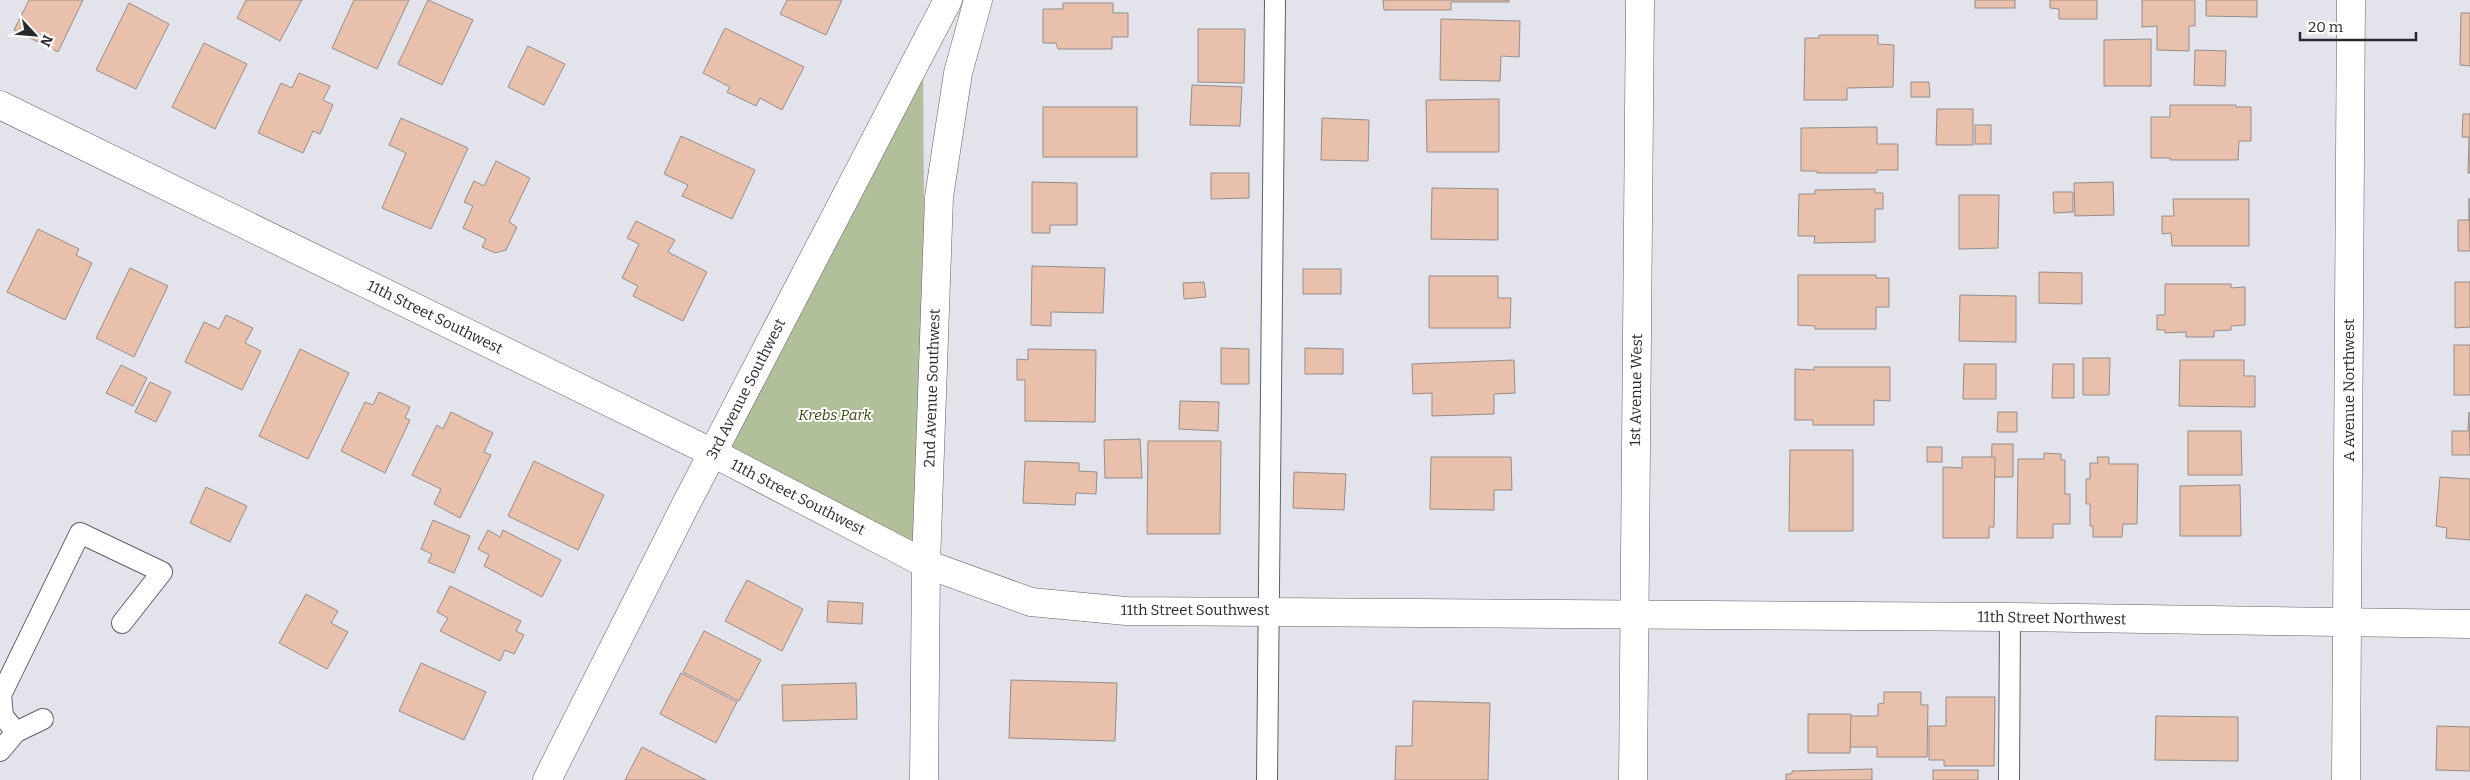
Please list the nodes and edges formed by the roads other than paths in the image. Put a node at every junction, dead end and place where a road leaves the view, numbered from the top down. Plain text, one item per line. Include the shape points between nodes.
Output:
1 (948, 0) edge
2 (978, 0) edge
3 (1276, 0) edge
4 (1640, 0) edge
5 (2351, 0) edge
6 (0, 104) edge
7 (714, 453) junction
8 (926, 564) junction
9 (1269, 610) junction
10 (1634, 615) junction
11 (2010, 617) junction
12 (2348, 622) junction
13 (122, 623) dead end
14 (2470, 624) edge
15 (43, 719) dead end
16 (16, 732) junction
17 (0, 751) edge
18 (547, 780) edge
19 (924, 780) edge
20 (1258, 780) edge
21 (1268, 780) edge
22 (1633, 780) edge
23 (2009, 780) edge
24 (2346, 780) edge

1 - 7 street, 3rd Avenue Southwest
2 - 8 street, 2nd Avenue Southwest via 958,73 940,197
3 - 9 lane
4 - 10 street, 1st Avenue West
5 - 12 street, A Avenue Northwest
6 - 7 street, 11th Street Southwest
7 - 8 street, 11th Street Southwest
7 - 18 street, 3rd Avenue Southwest
8 - 9 street, 11th Street Southwest via 1031,602 1126,611
8 - 19 street, 2nd Avenue Southwest
9 - 10 street, 11th Street Southwest
9 - 21 lane
10 - 11 street, 11th Street Northwest
10 - 22 street, 1st Avenue West
11 - 12 street, 11th Street Northwest
11 - 23 lane
12 - 14 street, 11th Street Northwest
12 - 24 street, A Avenue Northwest
13 - 16 lane via 162,572 80,533 0,695 3,716
15 - 16 lane
16 - 17 lane
20 - 21 lane

